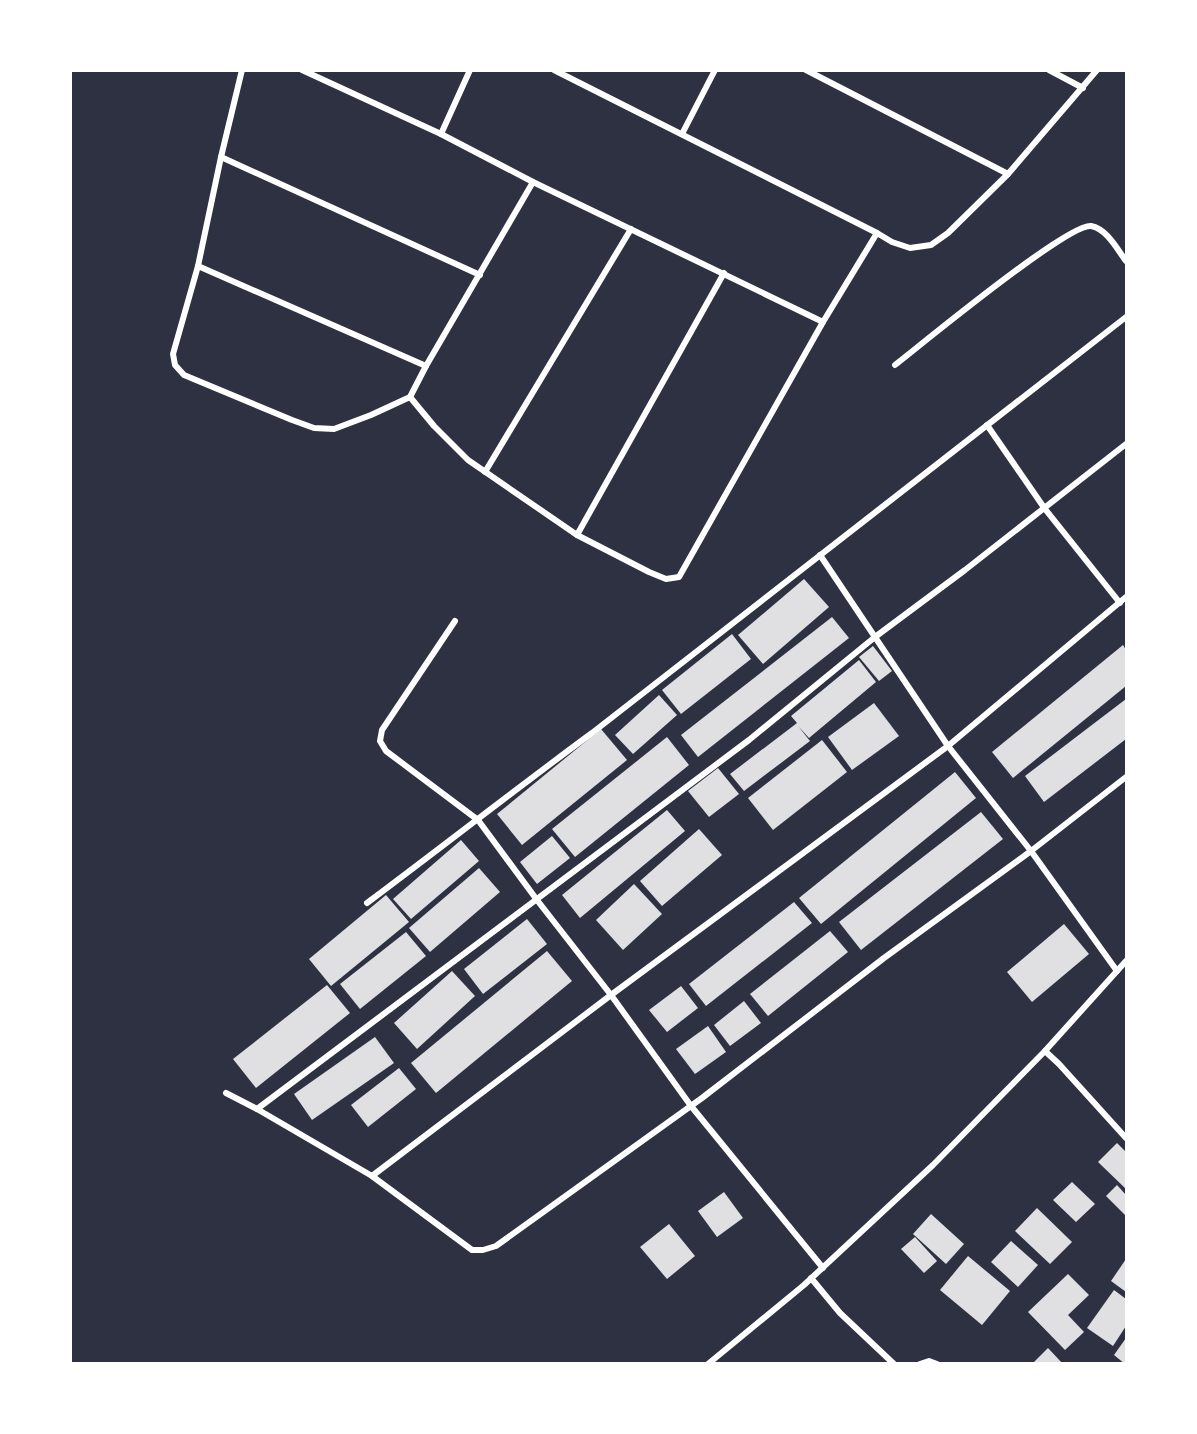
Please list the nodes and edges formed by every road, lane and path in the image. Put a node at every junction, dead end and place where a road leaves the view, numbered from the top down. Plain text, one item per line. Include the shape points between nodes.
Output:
1 (242, 70) edge
2 (302, 70) edge
3 (470, 70) edge
4 (554, 70) edge
5 (715, 70) edge
6 (806, 70) edge
7 (1048, 70) edge
8 (1097, 70) edge
9 (1083, 88) junction
10 (441, 134) junction
11 (682, 134) junction
12 (221, 157) junction
13 (1008, 174) junction
14 (534, 182) junction
15 (631, 229) junction
16 (877, 233) junction
17 (1126, 261) edge
18 (198, 266) junction
19 (724, 273) junction
20 (480, 275) junction
21 (1126, 317) edge
22 (823, 322) junction
23 (895, 365) dead end
24 (426, 366) junction
25 (410, 397) junction
26 (987, 425) junction
27 (1126, 444) edge
28 (485, 472) junction
29 (1045, 509) junction
30 (577, 535) junction
31 (820, 555) junction
32 (1126, 597) edge
33 (1120, 603) junction
34 (455, 621) dead end
35 (875, 637) junction
36 (948, 746) junction
37 (1126, 777) edge
38 (478, 820) junction
39 (1030, 851) junction
40 (537, 900) junction
41 (367, 903) dead end
42 (1126, 961) edge
43 (1117, 971) junction
44 (611, 995) junction
45 (1045, 1051) junction
46 (226, 1093) dead end
47 (691, 1106) junction
48 (257, 1109) junction
49 (1126, 1138) edge
50 (372, 1176) junction
51 (823, 1268) junction
52 (812, 1278) junction
53 (708, 1364) edge
54 (894, 1364) edge
55 (920, 1364) edge
56 (937, 1364) edge

1 - 12 street
2 - 10 street
3 - 10 street
4 - 11 street
5 - 11 street
6 - 13 street
7 - 9 street
8 - 9 street
9 - 13 street
10 - 14 street
11 - 16 street
12 - 18 street
12 - 20 street
13 - 16 street via 932,245 910,248
14 - 15 street
14 - 20 street
15 - 19 street
15 - 28 street
16 - 22 street
17 - 23 street via 1102,230 1088,226 1075,230 1034,256
18 - 24 street
18 - 25 street via 173,354 175,365 184,375 314,428 334,429
19 - 22 street
19 - 30 street
20 - 24 street
21 - 26 street
22 - 30 street via 679,577 666,579
24 - 25 street
25 - 28 street via 434,426
26 - 29 street
26 - 31 street
27 - 29 street
28 - 30 street
29 - 33 street
29 - 35 street
31 - 35 street
31 - 38 street
32 - 33 street
33 - 36 street
34 - 38 street via 382,730 380,741 386,751
35 - 36 street
35 - 40 street via 749,740
36 - 39 street
36 - 44 street
37 - 39 street
38 - 40 street
38 - 41 street
39 - 43 street
39 - 47 street
40 - 44 street
40 - 48 street
42 - 43 street
43 - 45 street
44 - 47 street
44 - 50 street
45 - 49 street
45 - 51 street via 933,1165
46 - 48 street
47 - 50 street via 496,1246 483,1250 472,1250
47 - 51 street
48 - 50 street
51 - 52 street
52 - 53 street
52 - 54 street via 840,1313
55 - 56 street

